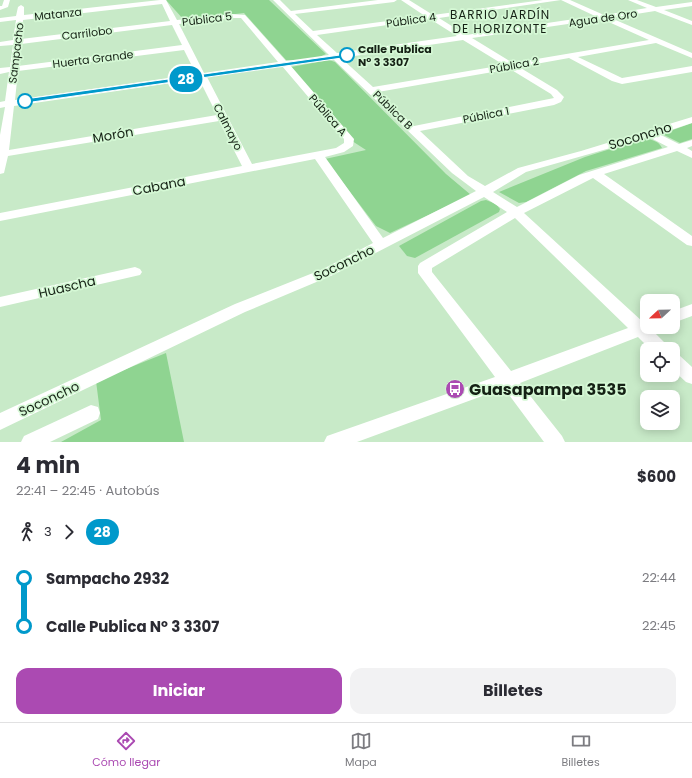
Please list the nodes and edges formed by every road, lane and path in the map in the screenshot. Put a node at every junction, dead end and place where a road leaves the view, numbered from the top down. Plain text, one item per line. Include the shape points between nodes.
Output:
1 (276, 0) edge
2 (394, 0) edge
3 (404, 0) edge
4 (558, 0) edge
5 (564, 0) edge
6 (631, 0) edge
7 (164, 1) edge
8 (692, 4) edge
9 (21, 7) dead end
10 (657, 10) junction
11 (290, 13) junction
12 (240, 16) joint
13 (432, 17) junction
14 (20, 18) junction
15 (605, 18) junction
16 (0, 20) edge
17 (174, 23) junction
18 (692, 23) edge
19 (312, 33) junction
20 (467, 38) junction
21 (656, 41) junction
22 (17, 42) junction
23 (0, 44) edge
24 (187, 47) junction
25 (570, 56) junction
26 (692, 56) edge
27 (337, 57) junction
28 (285, 64) junction
29 (512, 66) junction
30 (13, 69) junction
31 (692, 69) edge
32 (0, 70) edge
33 (203, 76) junction
34 (371, 90) junction
35 (5, 104) edge
36 (223, 117) junction
37 (692, 120) edge
38 (413, 129) junction
39 (650, 133) junction
40 (692, 143) edge
41 (678, 147) junction
42 (2, 154) junction
43 (318, 155) junction
44 (692, 155) edge
45 (249, 169) junction
46 (0, 171) edge
47 (594, 173) junction
48 (484, 192) junction
49 (516, 212) junction
50 (0, 217) edge
51 (692, 242) edge
52 (381, 245) junction
53 (135, 272) dead end
54 (0, 302) edge
55 (692, 310) edge
56 (680, 314) edge
57 (640, 324) edge
58 (640, 330) edge
59 (649, 334) edge
60 (655, 342) edge
61 (680, 366) edge
62 (692, 377) edge
63 (507, 380) junction
64 (91, 413) dead end
65 (0, 422) edge
66 (31, 442) edge
67 (334, 442) edge
68 (555, 442) edge

1 - 11 street, Pública B
2 - 11 street
3 - 13 street
4 - 13 street, Pública 4
5 - 15 street
6 - 10 street
7 - 14 street, Matanza
7 - 17 street, Calmayo
8 - 10 street, Agua de Oro
9 - 14 street, Sampacho
10 - 15 street, Agua de Oro
10 - 18 street
11 - 19 street, Pública B
12 - 17 street, Pública 5
12 - 28 street, Pública A via 244,17
13 - 19 street, Pública 4
13 - 20 street
14 - 16 street, Matanza
14 - 22 street, Sampacho
15 - 20 street, Agua de Oro
15 - 21 street
17 - 22 street, Carrilobo
17 - 24 street, Calmayo
19 - 27 street, Pública B
20 - 27 street, Agua de Oro
20 - 29 street
21 - 25 street, Pública 2
21 - 26 street
22 - 23 street, Carrilobo
22 - 30 street, Sampacho
24 - 30 street, Huerta Grande
24 - 33 street, Calmayo
25 - 29 street, Pública 2
25 - 31 street via 622,81
27 - 28 street
27 - 34 street, Pública B
28 - 33 street
28 - 43 street, Pública A via 349,139 349,144 340,150
29 - 34 street, Pública 2
29 - 38 street, Pública 1 via 554,92 559,97 558,100
30 - 32 street, Huerta Grande
30 - 35 street, Sampacho
33 - 35 street
33 - 36 street, Calmayo
34 - 38 street, Pública B
35 - 42 street, Sampacho
36 - 42 street, Morón
36 - 45 street, Calmayo
37 - 39 street, Soconcho
38 - 48 street, Pública B via 464,178
39 - 41 street
39 - 48 street, Soconcho via 522,170
40 - 41 street, Soconcho
41 - 44 street
41 - 47 street, Soconcho
42 - 46 street, Sampacho
43 - 45 street, Cabana
43 - 52 street
45 - 50 street, Cabana
47 - 49 street, Soconcho
47 - 51 street
48 - 49 street, Pública B
48 - 52 street, Soconcho
49 - 57 street, Pública B
49 - 63 street, Soconcho via 425,266 425,273
52 - 65 street, Soconcho via 328,272 240,308
53 - 54 street, Huascha
55 - 56 street
58 - 63 street
59 - 60 street, Pública B
61 - 62 street
63 - 67 street
63 - 68 street
64 - 66 street

